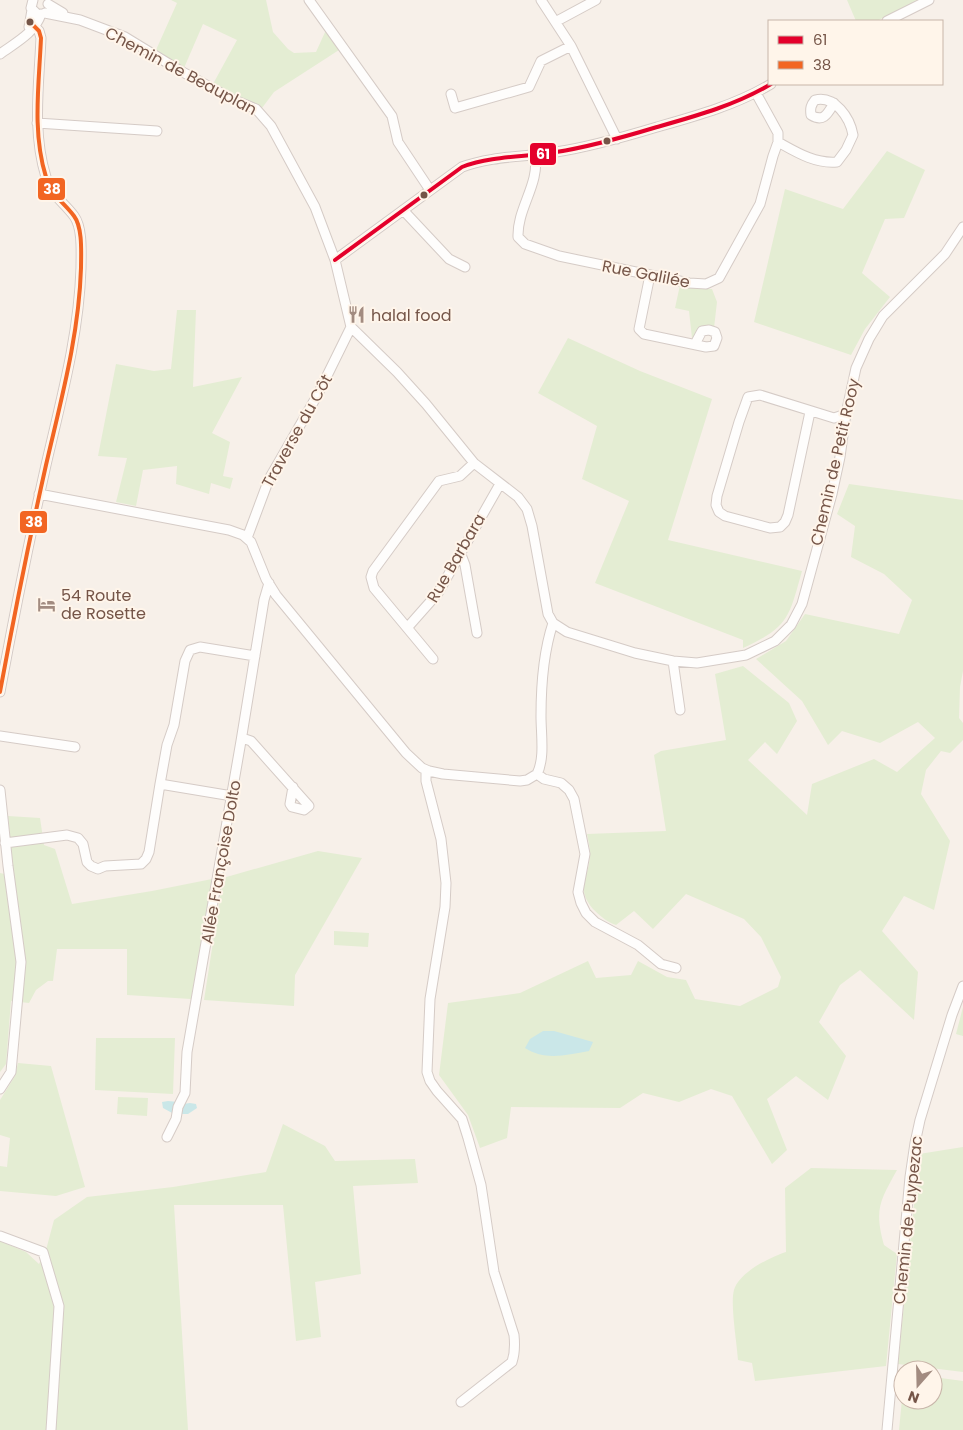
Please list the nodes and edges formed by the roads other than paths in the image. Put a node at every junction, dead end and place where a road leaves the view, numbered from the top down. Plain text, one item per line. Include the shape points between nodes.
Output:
1 (309, 0) edge
2 (541, 0) edge
3 (596, 0) edge
4 (929, 0) edge
5 (30, 4) edge
6 (45, 5) edge
7 (889, 20) edge
8 (556, 22) junction
9 (33, 24) junction
10 (571, 46) junction
11 (0, 54) edge
12 (769, 85) edge
13 (756, 93) junction
14 (451, 94) dead end
15 (834, 103) dead end
16 (37, 123) junction
17 (157, 131) dead end
18 (617, 138) junction
19 (778, 142) junction
20 (535, 155) junction
21 (430, 190) junction
22 (403, 210) junction
23 (963, 227) edge
24 (335, 260) junction
25 (465, 267) dead end
26 (650, 275) junction
27 (351, 327) junction
28 (695, 344) dead end
29 (810, 412) junction
30 (846, 414) junction
31 (474, 463) junction
32 (500, 484) junction
33 (39, 494) junction
34 (247, 538) junction
35 (460, 552) junction
36 (269, 584) junction
37 (553, 623) junction
38 (407, 628) junction
39 (477, 632) dead end
40 (256, 656) junction
41 (433, 659) dead end
42 (673, 661) junction
43 (0, 692) edge
44 (680, 710) dead end
45 (0, 736) edge
46 (242, 738) junction
47 (75, 747) dead end
48 (426, 770) junction
49 (537, 774) junction
50 (160, 784) junction
51 (293, 787) dead end
52 (0, 790) edge
53 (232, 796) junction
54 (6, 843) junction
55 (676, 968) dead end
56 (963, 986) edge
57 (0, 1089) edge
58 (167, 1137) dead end
59 (0, 1236) edge
60 (461, 1402) dead end
61 (51, 1430) edge
62 (887, 1430) edge

1 - 21 street via 392,116 398,142
2 - 8 street
3 - 8 street
4 - 7 street
5 - 6 street, Chemin de Beauplan via 37,14
5 - 9 street
6 - 9 street
6 - 24 street, Chemin de Beauplan via 125,37 264,116 315,208
8 - 10 street
9 - 11 street
9 - 16 street via 41,38
10 - 14 street via 541,61 529,87 456,108
10 - 18 street
12 - 13 street
13 - 18 street via 721,107
13 - 19 street via 778,133
15 - 19 street via 848,119 853,135 836,162 826,163 806,157
16 - 17 street
16 - 33 street via 47,179 54,195 76,218 80,236 77,325
18 - 20 street
19 - 26 street, Rue Galilée via 760,204 719,278 706,284
20 - 21 street via 477,161 462,167
20 - 26 street, Rue Galilée via 535,176 517,226 518,237 525,244 559,256
21 - 22 street
22 - 24 street
22 - 25 street via 449,260
23 - 30 street, Chemin de Petit Rooy via 946,254 883,316 856,368
24 - 27 street, Chemin de Beauplan
26 - 28 street via 639,329 644,334
27 - 31 street via 426,404
27 - 34 street, Traverse du Côt via 318,394 269,479
29 - 29 street via 760,395 748,396 717,496 719,512 770,528 780,527 785,522
29 - 30 street via 834,418
30 - 42 street, Chemin de Petit Rooy via 832,494 802,604 791,625 775,641 746,655 696,663
31 - 32 street
31 - 38 street via 456,478 439,481 371,577 374,588
32 - 35 street, Rue Barbara
32 - 37 street via 518,497 527,509 548,614
33 - 34 street via 229,530
33 - 43 street
34 - 36 street
35 - 38 street, Rue Barbara via 438,593
35 - 39 street
36 - 40 street, Allée Françoise Dolto
36 - 48 street via 382,725
37 - 42 street, Chemin de Petit Rooy via 567,632
37 - 49 street via 545,659 541,762
38 - 41 street
40 - 46 street, Allée Françoise Dolto
40 - 50 street via 200,647 188,653
42 - 44 street
45 - 47 street
46 - 51 street via 251,742
46 - 53 street, Allée Françoise Dolto
48 - 49 street via 511,781 527,780
48 - 60 street via 446,883 446,906 430,999 427,1072 437,1091 462,1119 482,1192 494,1272 515,1345 512,1362
49 - 55 street via 561,783 574,799 585,854 578,892 586,913 662,964
50 - 53 street
50 - 54 street via 149,852 140,864 98,869 87,862 83,844 78,838 67,836
52 - 54 street
53 - 58 street, Allée Françoise Dolto via 187,1052 185,1094
54 - 57 street via 21,962 10,1072
56 - 62 street, Chemin de Puypezac via 915,1143
59 - 61 street via 43,1252 59,1306

